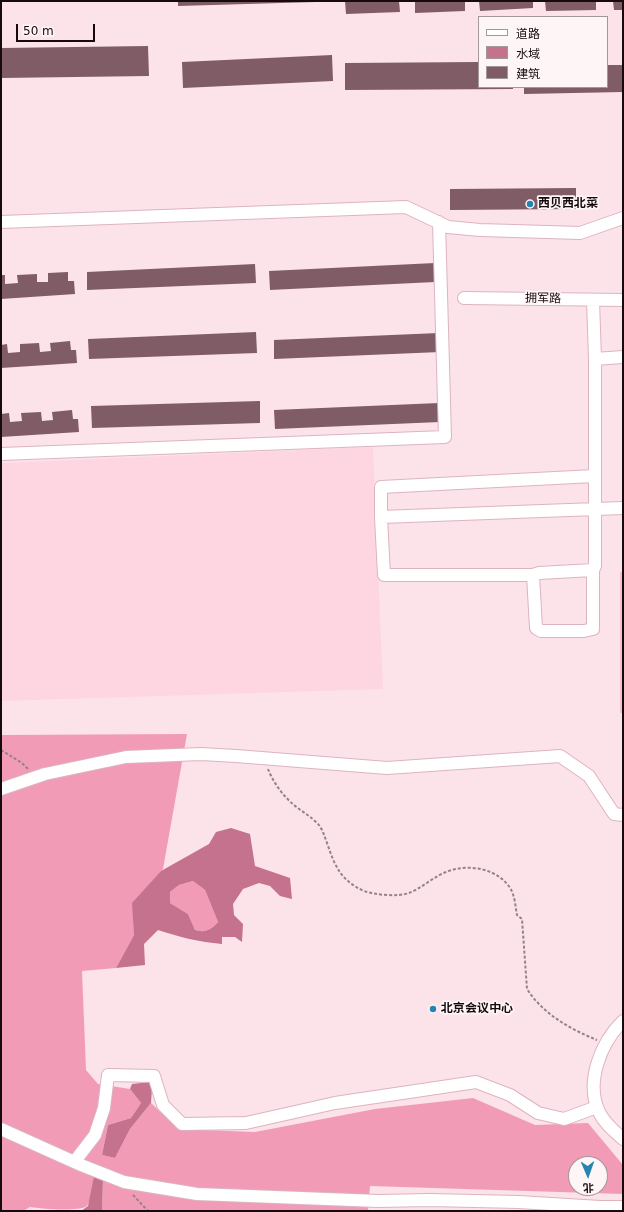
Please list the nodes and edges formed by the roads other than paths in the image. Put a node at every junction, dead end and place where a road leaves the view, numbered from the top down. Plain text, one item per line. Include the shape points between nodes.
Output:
1 (623, 218) edge
2 (1, 222) edge
3 (439, 222) junction
4 (464, 298) dead end
5 (593, 300) junction
6 (623, 300) edge
7 (623, 357) edge
8 (595, 359) junction
9 (1, 454) edge
10 (594, 476) junction
11 (623, 508) edge
12 (595, 509) junction
13 (381, 517) junction
14 (593, 570) junction
15 (533, 575) junction
16 (1, 790) edge
17 (623, 815) edge
18 (623, 1021) edge
19 (597, 1107) junction
20 (1, 1129) edge
21 (623, 1139) edge
22 (75, 1161) dead end
23 (378, 1206) edge
24 (623, 1207) edge

1 - 3 street via 580,233 480,230 448,227
2 - 3 street via 406,207
3 - 9 street via 445,437
4 - 5 street, 拥军路
5 - 6 street, 拥军路
5 - 8 street
7 - 8 street
8 - 10 street
10 - 12 street
10 - 13 street via 381,486
11 - 12 street
12 - 13 street
12 - 14 street
13 - 15 street via 384,575
14 - 15 street
14 - 15 street via 593,628 584,631 541,631 536,628
16 - 17 street via 45,774 126,758 202,754 387,768 560,756 589,776 614,814
18 - 19 street via 606,1043 596,1069 593,1090
19 - 21 street via 606,1124
19 - 22 street via 564,1119 538,1113 510,1094 476,1082 335,1103 246,1124 182,1124 162,1105 154,1076 108,1075 104,1108 95,1135
20 - 23 street via 124,1182 197,1194
23 - 24 street via 445,1200

